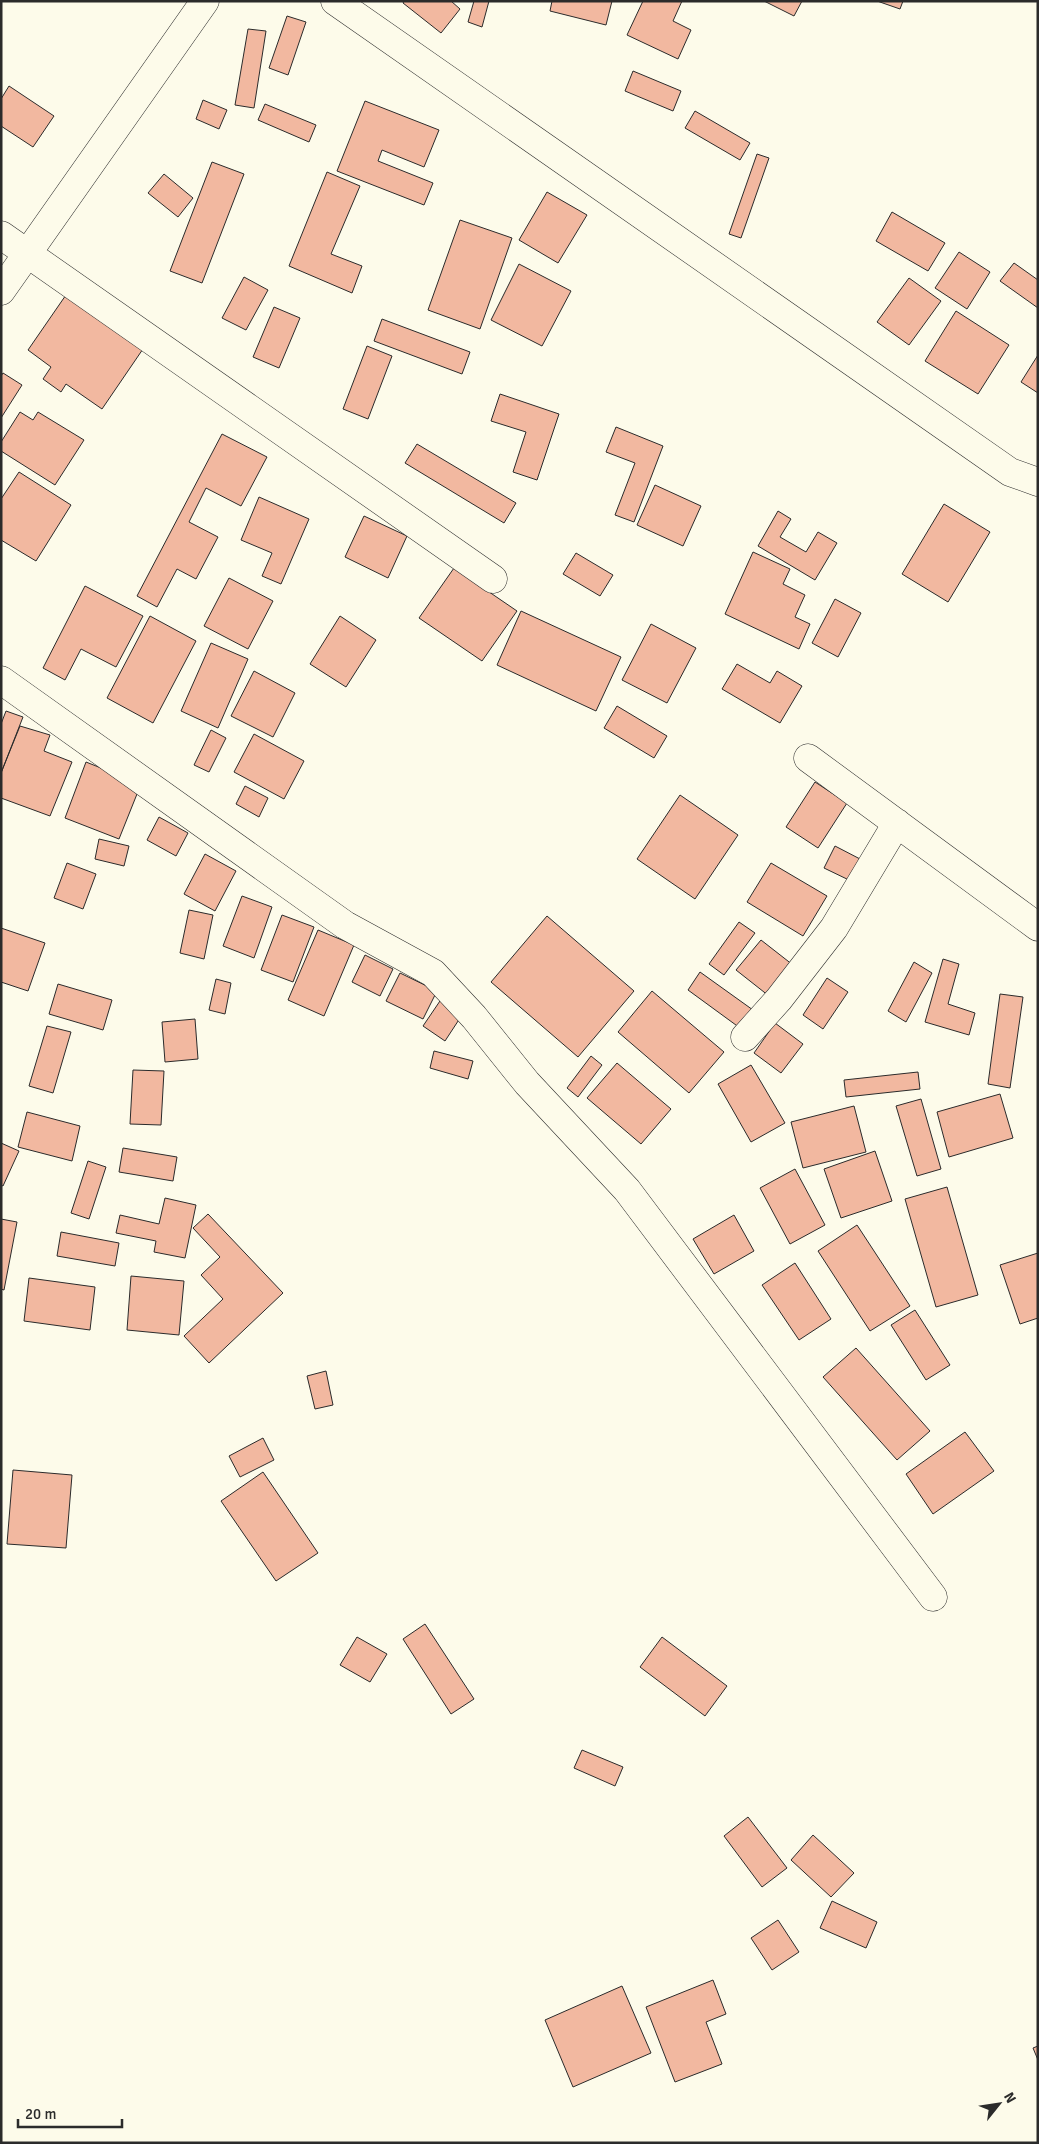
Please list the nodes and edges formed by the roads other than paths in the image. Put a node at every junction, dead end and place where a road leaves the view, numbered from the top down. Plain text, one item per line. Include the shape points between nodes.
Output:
1 (205, 1) edge
2 (335, 1) edge
3 (1, 235) edge
4 (28, 254) junction
5 (1, 291) edge
6 (1038, 482) edge
7 (494, 579) dead end
8 (1, 680) edge
9 (808, 758) dead end
10 (897, 824) junction
11 (1038, 927) edge
12 (745, 1038) dead end
13 (933, 1597) dead end

1 - 4 street
2 - 6 street via 1010,472
3 - 4 street
4 - 5 street
4 - 7 street
8 - 13 street via 345,925 433,973 527,1083 627,1190
9 - 10 street
10 - 11 street
10 - 12 street via 834,928

